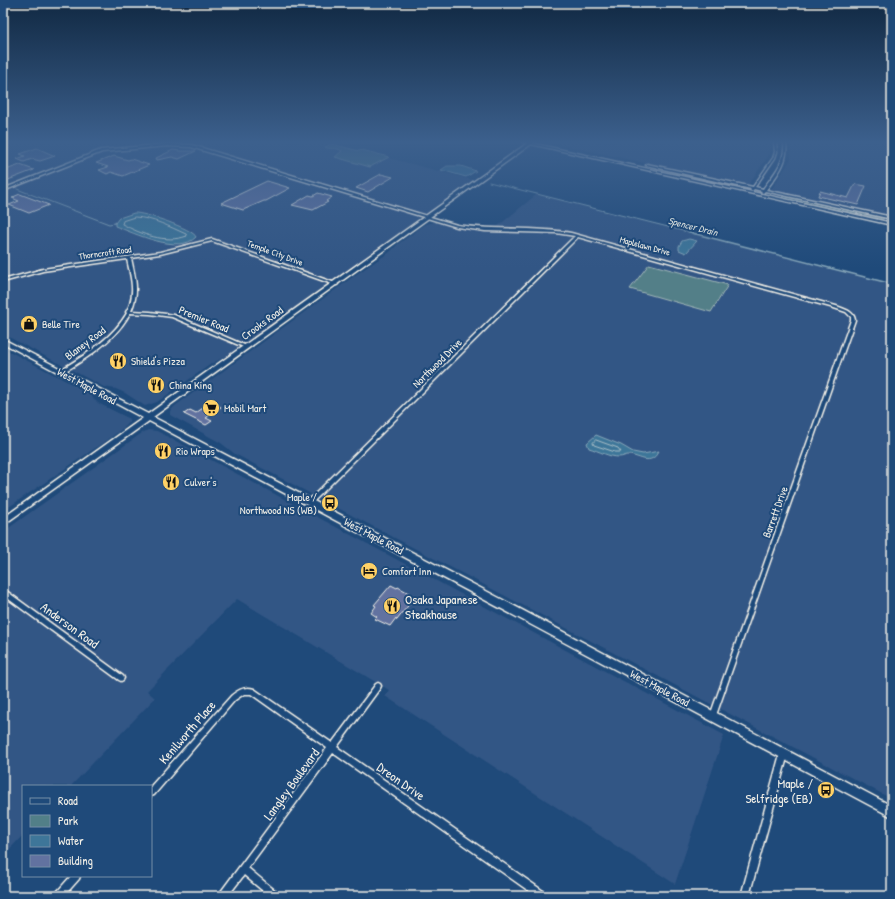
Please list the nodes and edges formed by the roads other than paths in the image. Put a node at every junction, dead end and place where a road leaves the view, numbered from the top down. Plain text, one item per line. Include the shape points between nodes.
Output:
1 (18, 184) edge
2 (319, 184) edge
3 (474, 184) edge
4 (715, 184) edge
5 (735, 184) edge
6 (756, 184) edge
7 (768, 184) edge
8 (753, 188) junction
9 (3, 190) edge
10 (764, 190) junction
11 (750, 192) junction
12 (762, 194) junction
13 (784, 194) junction
14 (778, 198) junction
15 (429, 217) junction
16 (890, 218) edge
17 (882, 221) junction
18 (892, 224) edge
19 (577, 236) junction
20 (208, 241) joint
21 (129, 258) junction
22 (3, 281) edge
23 (336, 284) junction
24 (128, 312) junction
25 (852, 315) joint
26 (3, 341) edge
27 (247, 347) junction
28 (60, 372) junction
29 (148, 417) junction
30 (310, 502) junction
31 (3, 522) edge
32 (3, 592) edge
33 (121, 678) dead end
34 (378, 686) dead end
35 (244, 691) joint
36 (713, 716) junction
37 (332, 748) junction
38 (784, 754) junction
39 (152, 791) edge
40 (892, 812) edge
41 (243, 869) junction
42 (75, 877) edge
43 (59, 896) edge
44 (223, 896) edge
45 (275, 896) edge
46 (543, 896) edge
47 (745, 896) edge

1 - 9 street, Maplelawn Drive
2 - 15 street, Maplelawn Drive
3 - 15 main road, Crooks Road
4 - 11 street
5 - 8 street
6 - 8 street
7 - 10 street
8 - 10 street
8 - 11 street
10 - 12 street
10 - 13 street
11 - 12 street
12 - 14 street
13 - 14 street
13 - 16 street
14 - 17 street
15 - 19 street, Maplelawn Drive via 475,229 542,230
15 - 23 main road, Crooks Road
16 - 17 street via 890,221
17 - 18 street
19 - 25 street, Maplelawn Drive via 830,305
19 - 30 street, Northwood Drive
20 - 21 street, Thorncroft Road
20 - 23 street, Temple City Drive via 223,243
21 - 22 street, Thorncroft Road via 43,270
21 - 24 street, Blaney Road via 134,299
23 - 27 main road, Crooks Road
24 - 27 street, Premier Road via 173,316
24 - 28 street, Blaney Road via 118,328 100,345
25 - 36 street, Barrett Drive via 853,320
26 - 28 main road, West Maple Road
27 - 29 main road, Crooks Road
28 - 29 main road, West Maple Road
29 - 30 main road, West Maple Road
29 - 31 main road, Crooks Road
30 - 36 main road, West Maple Road
32 - 33 street, Anderson Road
34 - 37 street, Langley Boulevard
35 - 37 street, Dreon Drive via 252,691
35 - 39 street, Kenilworth Place via 233,698
36 - 38 main road, West Maple Road
37 - 41 street, Langley Boulevard
37 - 46 street, Dreon Drive
38 - 40 main road, West Maple Road
38 - 47 street
41 - 44 street, Langley Boulevard
41 - 45 street
42 - 43 street

